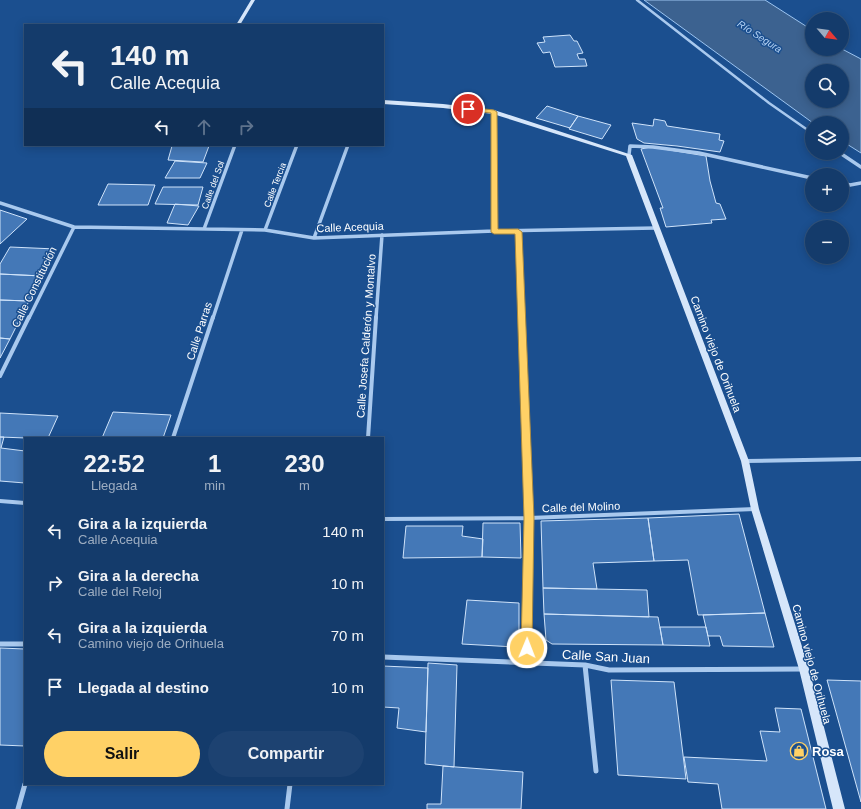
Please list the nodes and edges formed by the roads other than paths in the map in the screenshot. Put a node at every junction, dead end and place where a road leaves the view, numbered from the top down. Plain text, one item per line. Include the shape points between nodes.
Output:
1 (252, 0) edge
2 (637, 0) edge
3 (239, 24) edge
4 (384, 102) edge
5 (494, 112) junction
6 (805, 128) edge
7 (235, 146) edge
8 (297, 146) edge
9 (348, 146) edge
10 (629, 155) junction
11 (849, 159) edge
12 (861, 167) edge
13 (805, 176) edge
14 (861, 183) edge
15 (849, 185) edge
16 (0, 203) edge
17 (74, 227) junction
18 (656, 228) junction
19 (204, 229) junction
20 (242, 230) junction
21 (265, 230) junction
22 (494, 232) junction
23 (518, 232) junction
24 (382, 235) junction
25 (314, 238) junction
26 (0, 376) edge
27 (173, 437) edge
28 (368, 437) edge
29 (861, 459) edge
30 (745, 461) junction
31 (0, 501) edge
32 (24, 503) edge
33 (755, 509) junction
34 (529, 518) junction
35 (384, 519) edge
36 (0, 644) edge
37 (24, 644) edge
38 (384, 657) edge
39 (526, 663) junction
40 (585, 665) junction
41 (804, 669) junction
42 (596, 771) dead end
43 (25, 785) edge
44 (290, 785) edge
45 (18, 809) edge
46 (286, 809) edge
47 (839, 809) edge

1 - 3 main road
2 - 6 street
4 - 5 main road
5 - 10 main road
5 - 22 street
7 - 19 street, Calle del Sol
8 - 21 street, Calle Tercia
9 - 25 street
10 - 13 street via 630,146 651,145 684,149
10 - 18 main road, Camino viejo de Orihuela
11 - 12 street
14 - 15 street
16 - 17 street, Calle Acequia
17 - 19 street, Calle Acequia
17 - 26 street, Calle Constitución
18 - 23 street, Calle Acequia
18 - 30 main road, Camino viejo de Orihuela
19 - 20 street, Calle Acequia
20 - 21 street, Calle Acequia
20 - 27 street, Calle Parras
21 - 25 street, Calle Acequia
22 - 23 street, Calle Acequia
22 - 24 street, Calle Acequia
23 - 34 street
24 - 25 street, Calle Acequia
24 - 28 street, Calle Josefa Calderón y Montalvo
29 - 30 street
30 - 33 main road, Camino viejo de Orihuela
31 - 32 street
33 - 34 street, Calle del Molino
33 - 41 main road, Camino viejo de Orihuela
34 - 35 street, Calle del Molino
34 - 39 street
36 - 37 street
38 - 39 street, Calle San Juan
39 - 40 street, Calle San Juan
40 - 41 street, Calle San Juan via 609,670
40 - 42 street
41 - 47 main road, Camino viejo de Orihuela
43 - 45 street
44 - 46 street

